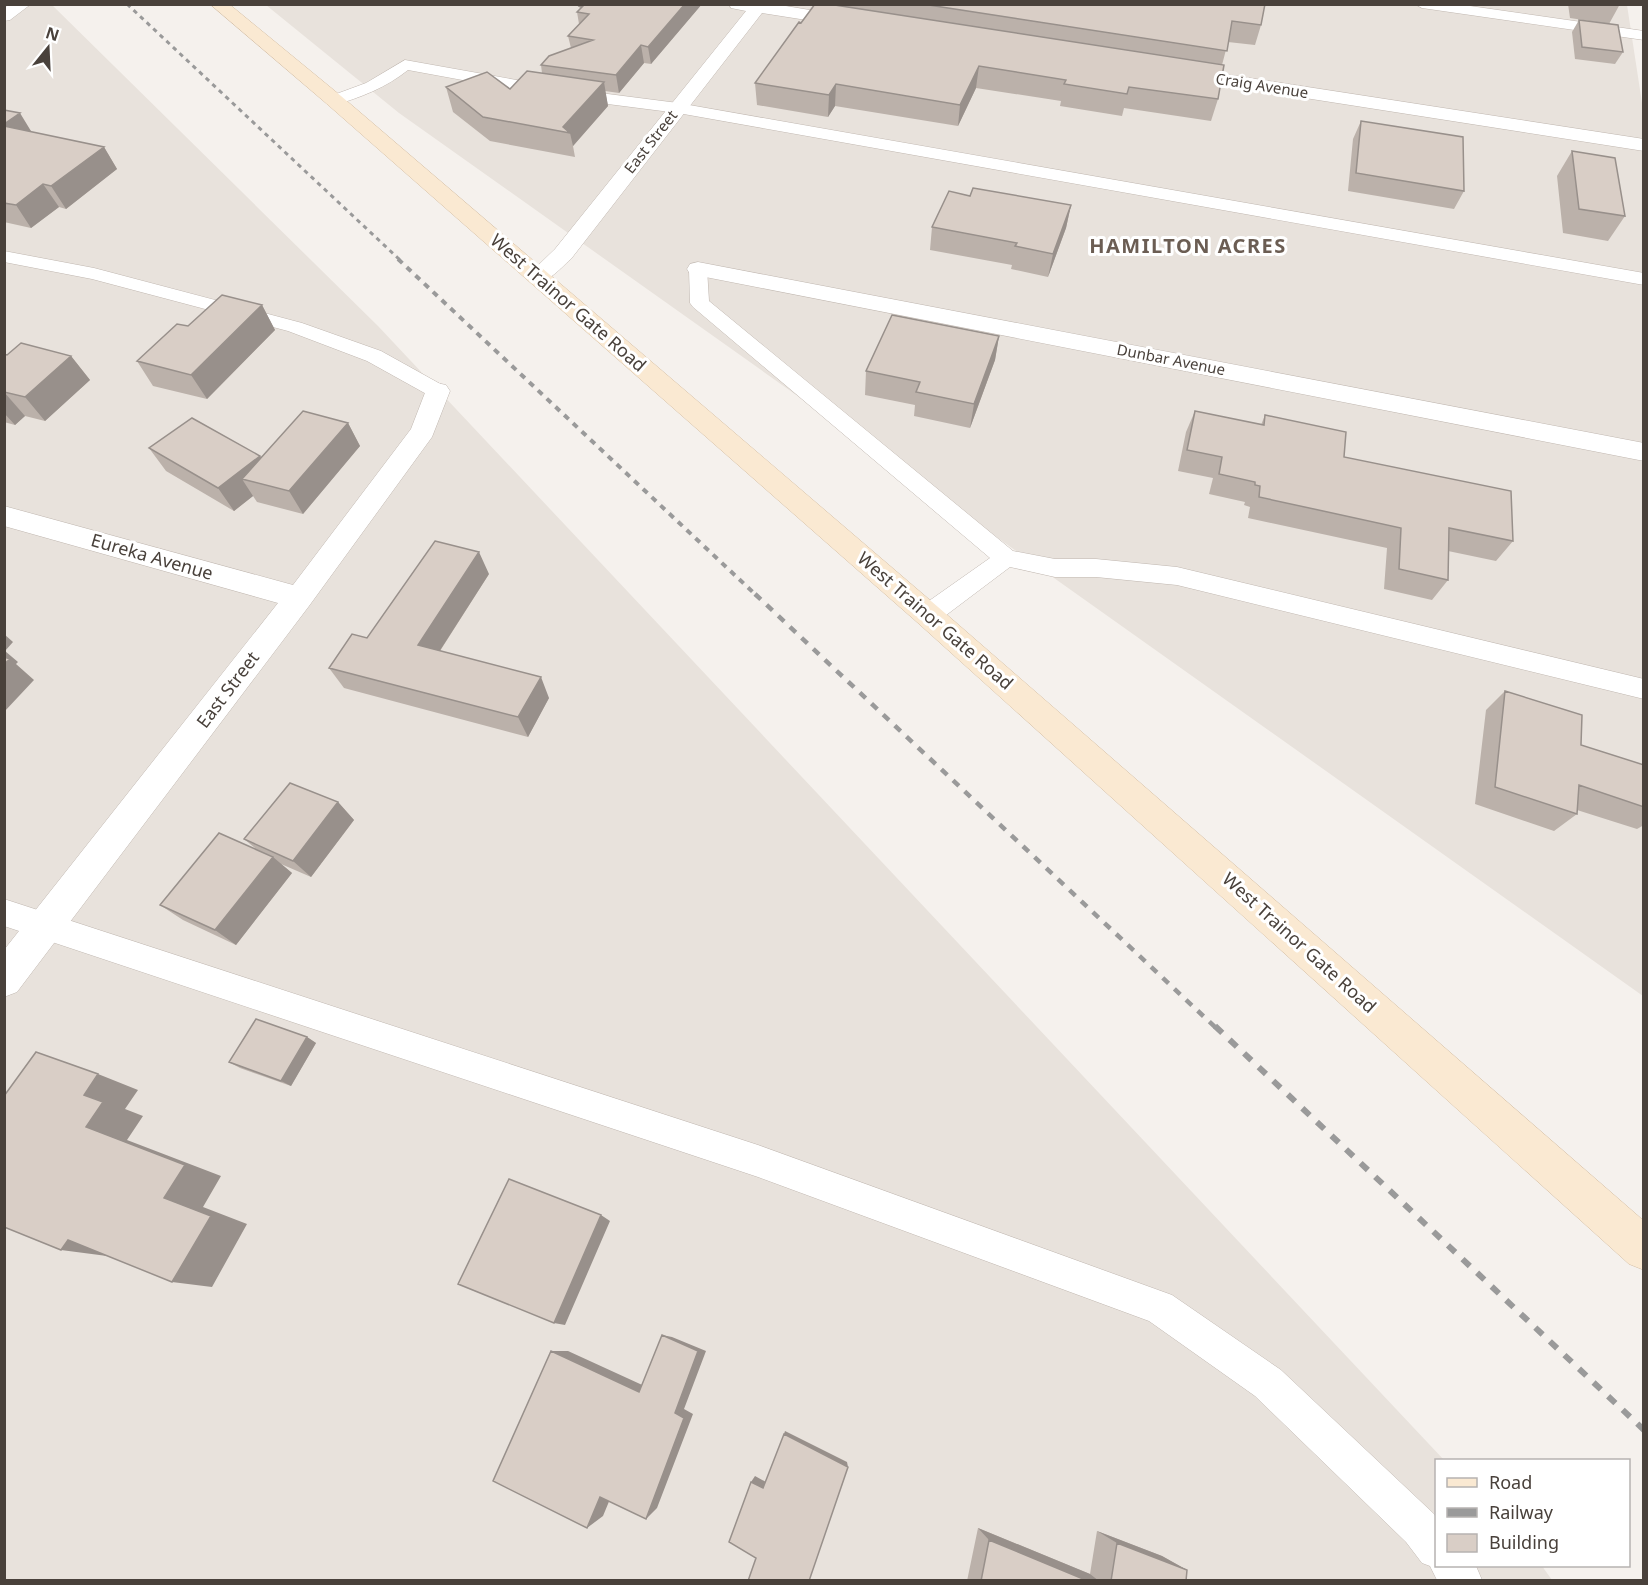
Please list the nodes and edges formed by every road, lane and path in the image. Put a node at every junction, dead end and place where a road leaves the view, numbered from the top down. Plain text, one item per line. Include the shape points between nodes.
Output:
1 (23, 4) edge
2 (218, 4) edge
3 (1422, 4) edge
4 (751, 6) edge
5 (4, 16) edge
6 (864, 24) edge
7 (1644, 36) edge
8 (1159, 70) edge
9 (334, 100) junction
10 (678, 108) junction
11 (1644, 145) edge
12 (4, 256) edge
13 (698, 269) joint
14 (538, 276) junction
15 (1644, 279) edge
16 (437, 392) joint
17 (1644, 452) edge
18 (4, 516) edge
19 (1006, 558) junction
20 (299, 598) junction
21 (928, 615) junction
22 (1644, 689) edge
23 (4, 912) edge
24 (46, 927) junction
25 (4, 980) edge
26 (1644, 1249) edge
27 (1435, 1547) edge
28 (1451, 1567) edge
29 (1462, 1581) edge

1 - 5 street
2 - 9 main road, West Trainor Gate Road
3 - 7 lane
4 - 6 street
4 - 10 street, East Street
8 - 11 street, Craig Avenue
9 - 10 lane via 372,87 405,65 561,93
9 - 14 main road, West Trainor Gate Road
10 - 14 street, East Street via 563,254
10 - 15 lane
12 - 16 lane via 94,274 295,327 374,356
13 - 17 street, Dunbar Avenue
13 - 19 lane via 700,303
14 - 21 main road, West Trainor Gate Road
16 - 20 street, East Street via 423,431
18 - 20 street, Eureka Avenue
19 - 21 lane
19 - 22 lane via 1055,568 1177,576
20 - 24 street, East Street
21 - 26 main road, West Trainor Gate Road
23 - 24 lane
24 - 25 street, East Street
24 - 27 lane via 758,1161 1160,1306 1268,1383
28 - 29 lane

